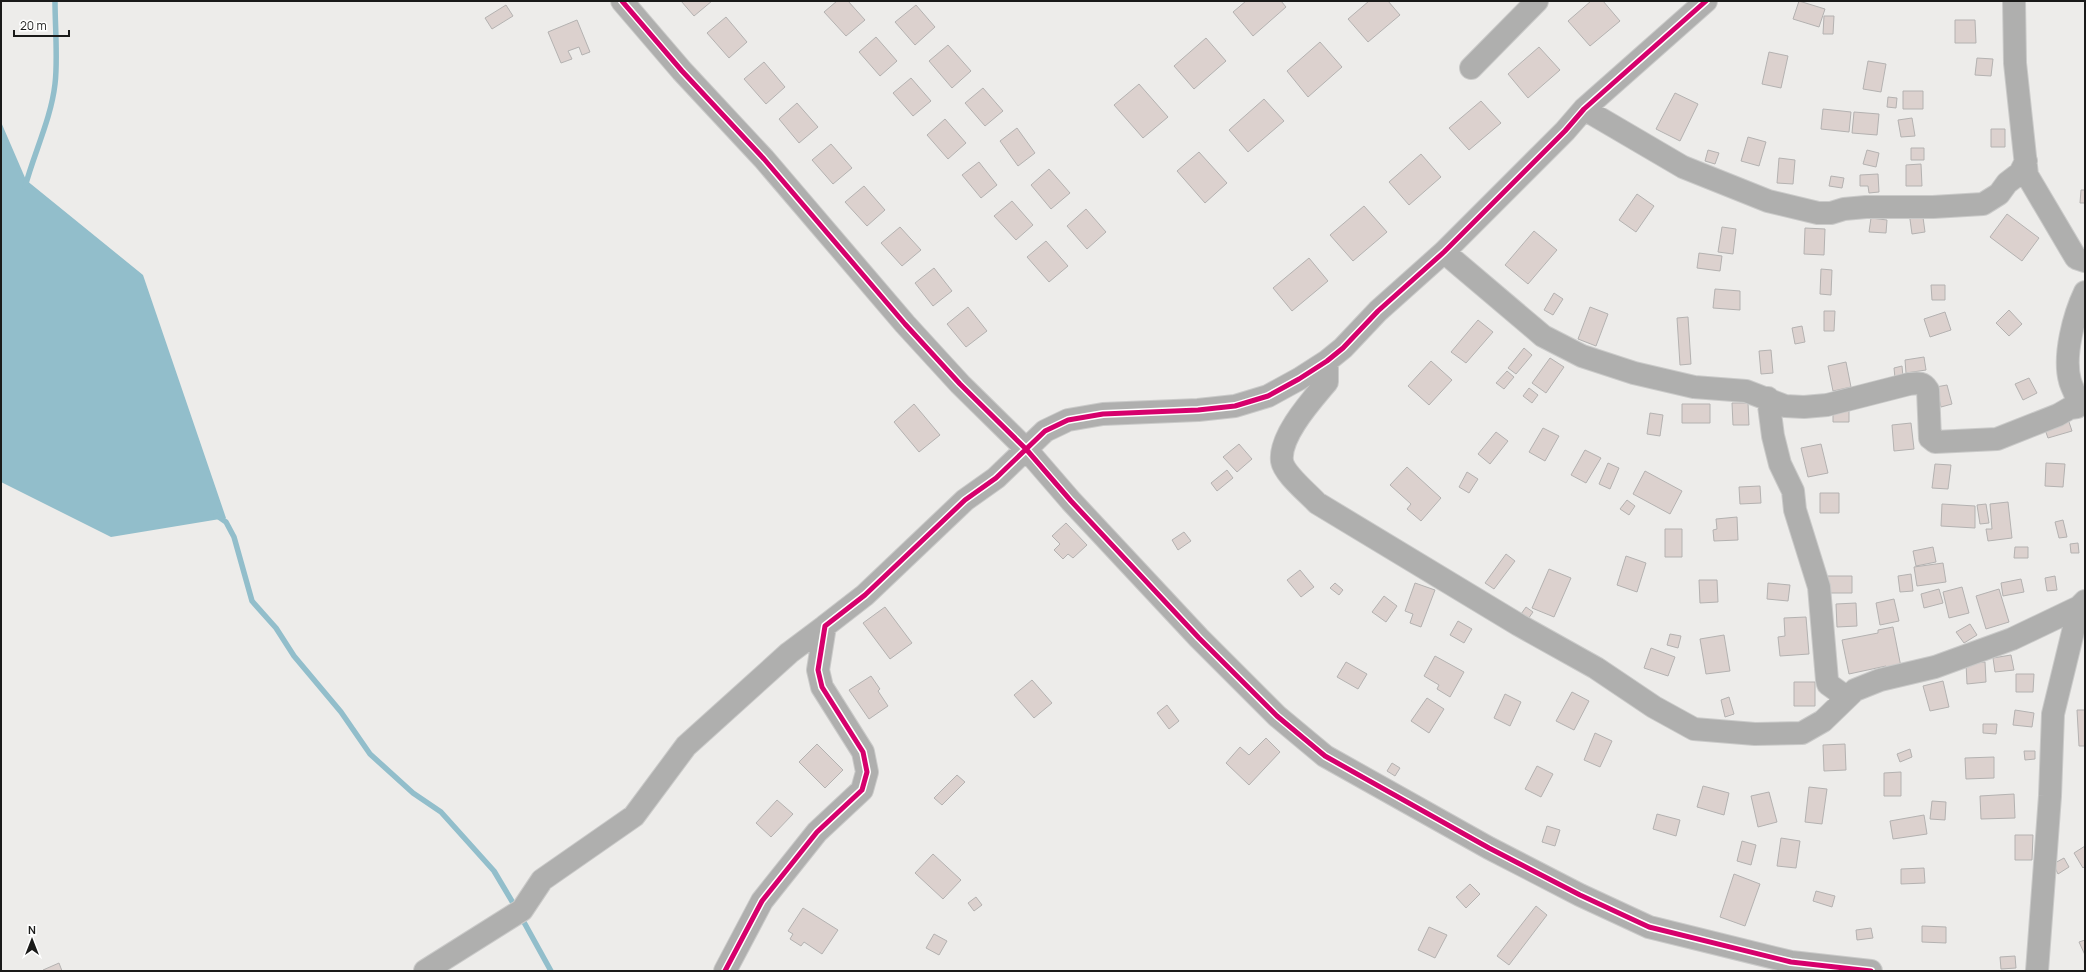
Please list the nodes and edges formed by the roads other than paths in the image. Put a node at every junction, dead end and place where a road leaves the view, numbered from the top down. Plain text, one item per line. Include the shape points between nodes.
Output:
1 (622, 1) edge
2 (1537, 1) edge
3 (1706, 1) edge
4 (2014, 1) edge
5 (1471, 68) dead end
6 (1584, 109) junction
7 (2026, 161) junction
8 (1444, 252) junction
9 (2081, 260) edge
10 (2085, 292) edge
11 (1327, 361) junction
12 (1768, 398) junction
13 (1026, 449) junction
14 (2082, 604) edge
15 (825, 626) junction
16 (1846, 698) junction
17 (425, 971) edge
18 (725, 971) edge
19 (1871, 971) edge
20 (2037, 971) edge

1 - 13 street via 682,71 764,159 905,324 960,384
2 - 5 street
3 - 6 street
4 - 7 street via 2016,63
6 - 7 street via 1684,167 1768,201 1818,213 1866,207 1983,204 1999,194 2020,172
6 - 8 street
7 - 9 street via 2027,175
8 - 11 street via 1378,310 1343,348
8 - 12 street via 1543,336 1582,356 1634,373 1694,387 1746,391
9 - 10 street
10 - 12 street via 2079,305 2067,364 2077,407 1997,439 1932,442 1928,390 1919,383 1827,405 1785,406
11 - 13 street via 1299,380 1268,396 1235,406 1103,414 1068,420 1045,431
11 - 16 street via 1327,382 1285,441 1282,461 1289,475 1318,503 1694,729 1755,734 1802,733 1823,721
12 - 16 street via 1780,464 1793,491 1795,510 1819,587 1828,684
13 - 15 street via 996,478 965,500 865,595
13 - 19 street via 1199,638 1277,716 1325,756 1489,848 1649,927 1709,944 1791,962
14 - 16 street via 2012,639 1935,667 1880,680 1855,690
14 - 20 street via 2053,714 2050,796
15 - 17 street via 789,653 686,746 634,816 542,880 522,910
15 - 18 street via 818,670 822,688 863,752 867,772 862,790 817,832 762,901

